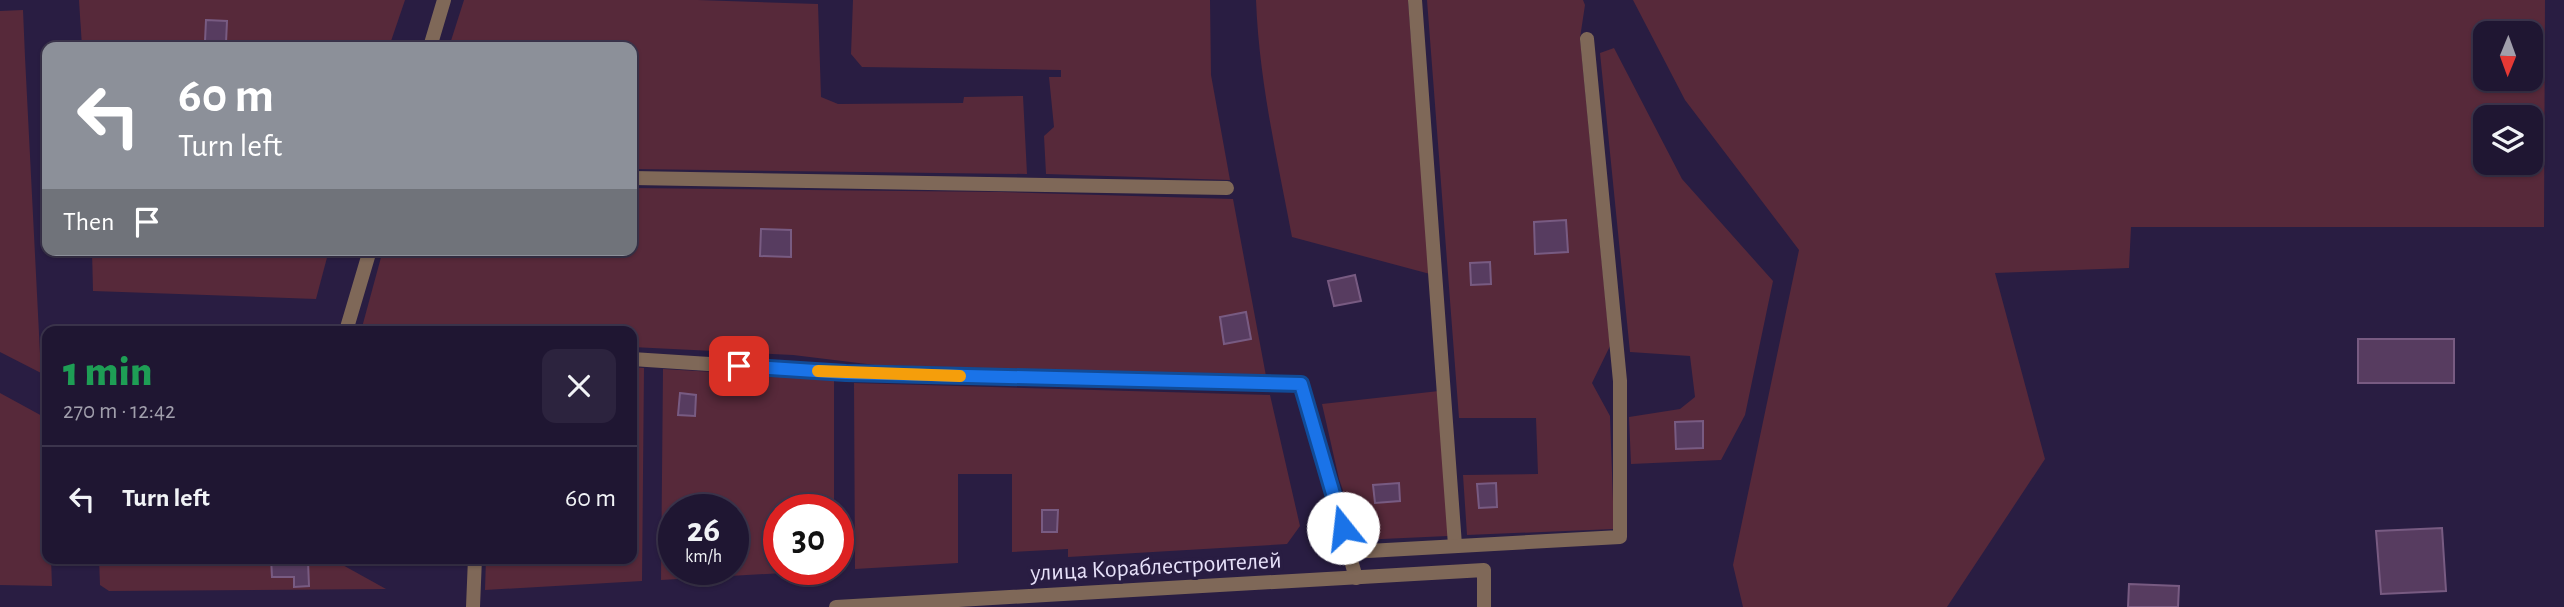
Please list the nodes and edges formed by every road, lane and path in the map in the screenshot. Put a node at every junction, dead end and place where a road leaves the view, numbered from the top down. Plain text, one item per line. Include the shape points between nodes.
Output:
1 (444, 0) edge
2 (1415, 0) edge
3 (1587, 39) dead end
4 (431, 42) edge
5 (637, 178) edge
6 (1227, 188) dead end
7 (368, 256) edge
8 (347, 326) edge
9 (637, 359) edge
10 (1455, 545) junction
11 (1350, 552) junction
12 (475, 564) edge
13 (1356, 578) junction
14 (473, 607) edge
15 (836, 607) edge
16 (1484, 607) edge

1 - 4 street
2 - 10 street
3 - 10 street via 1620,381 1620,537
5 - 6 street
7 - 8 street
9 - 11 street via 846,373 1301,384
10 - 11 street
11 - 13 street
12 - 14 street
13 - 15 street, улица Кораблестроителей
13 - 16 street, улица Кораблестроителей via 1484,570

